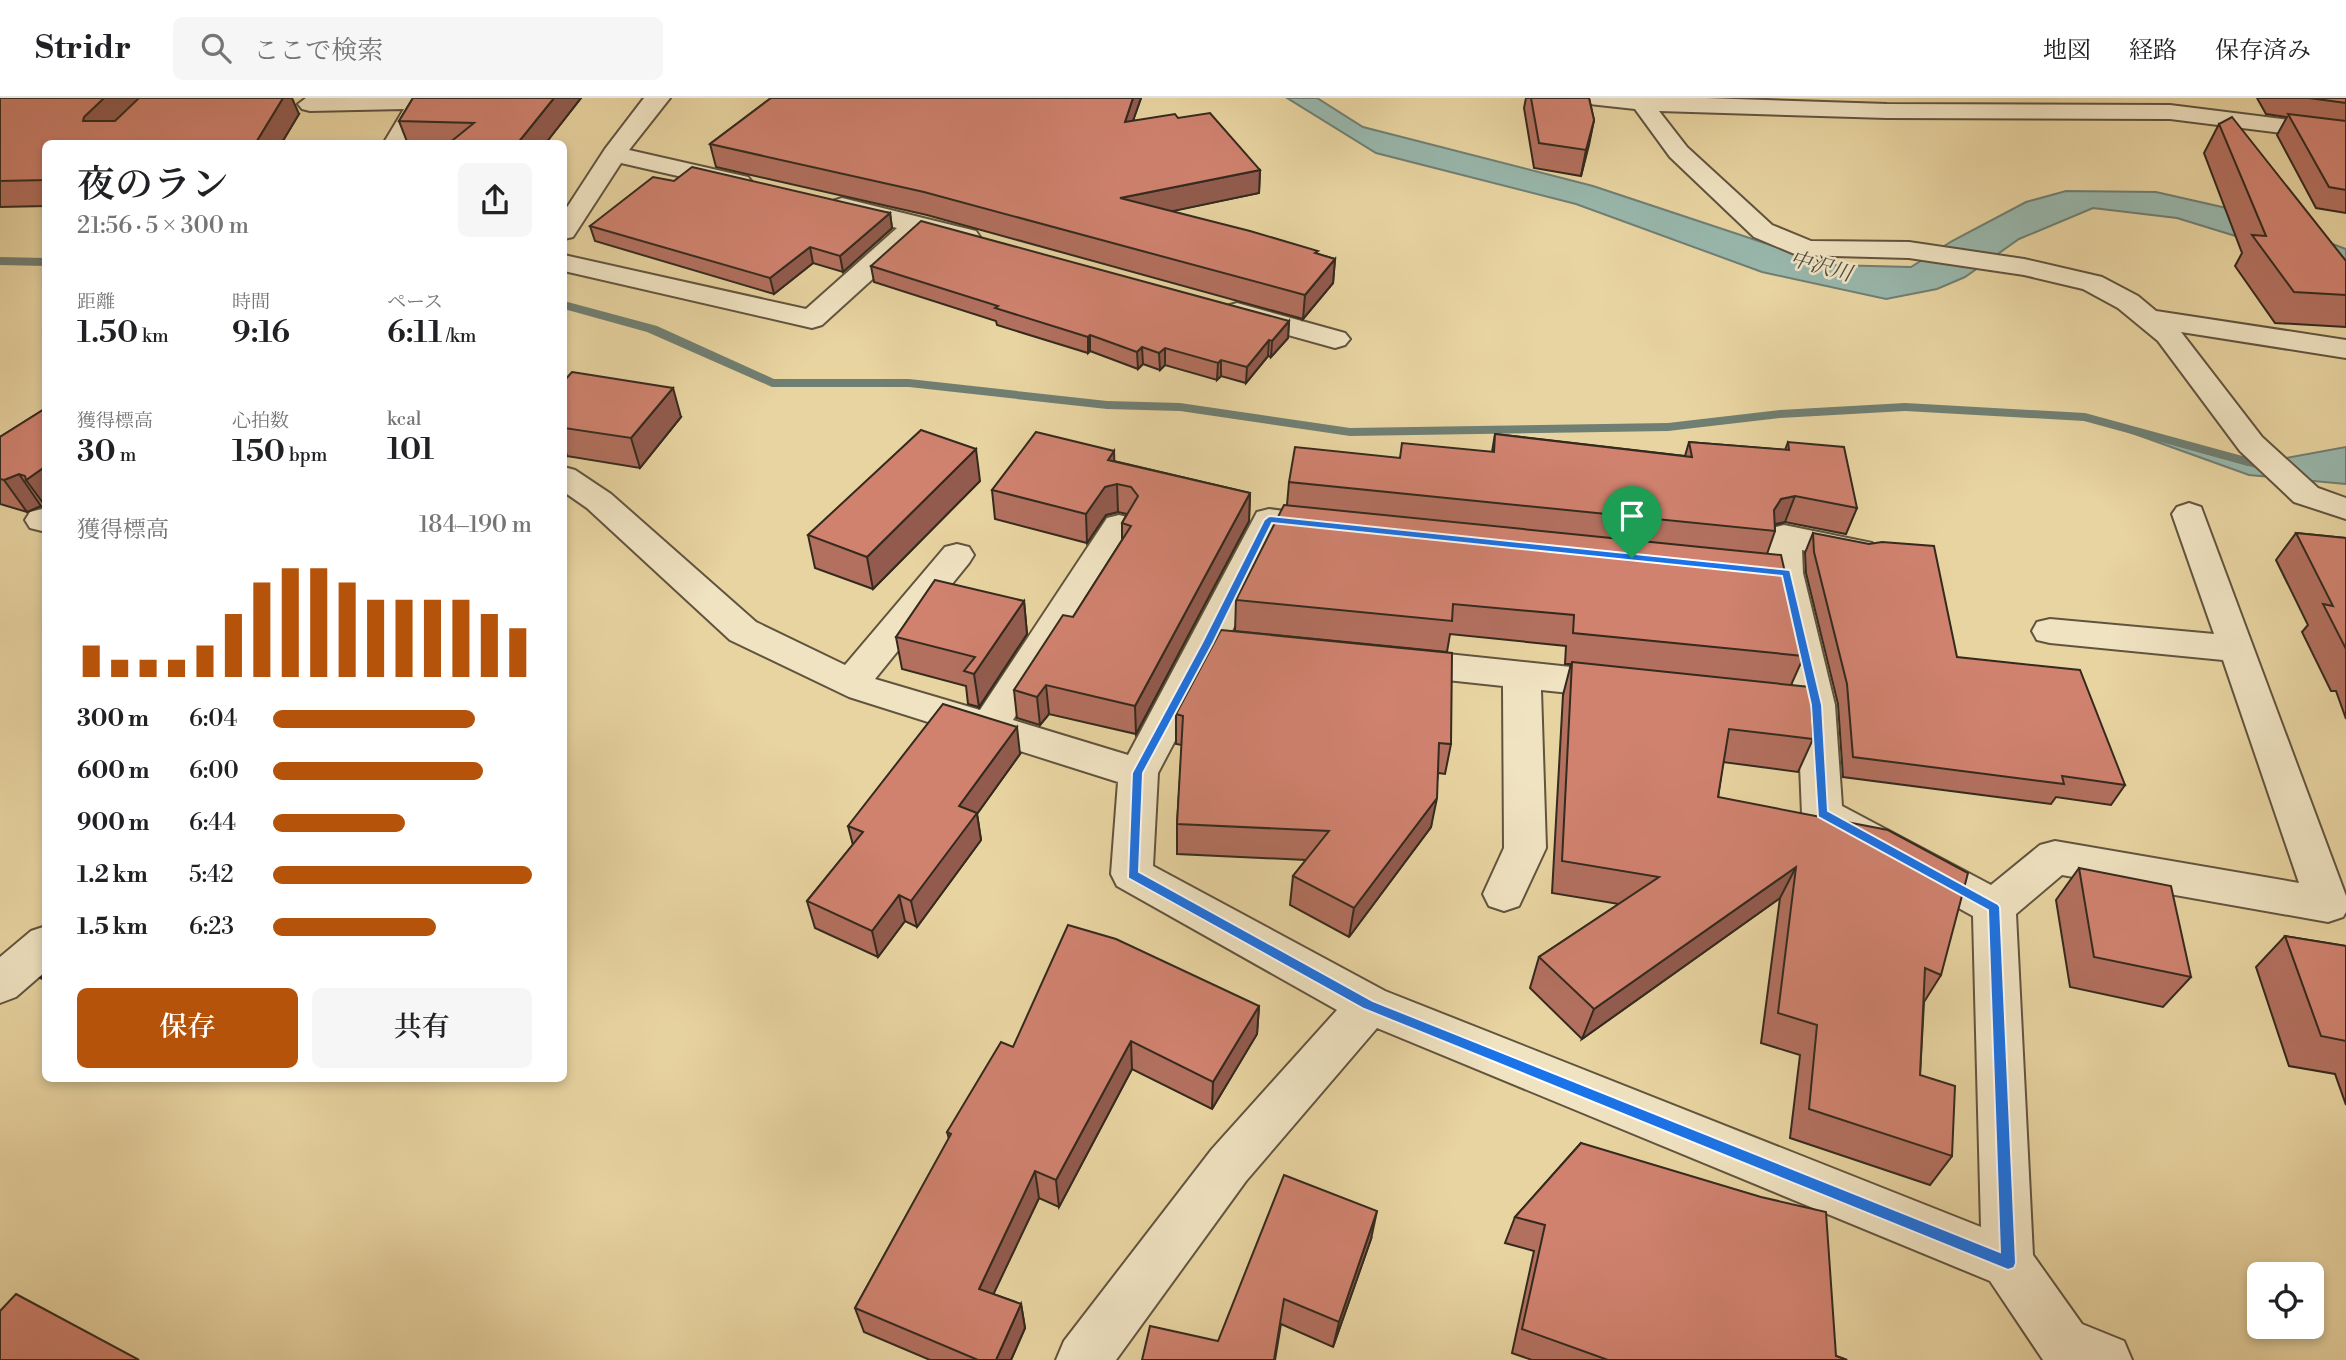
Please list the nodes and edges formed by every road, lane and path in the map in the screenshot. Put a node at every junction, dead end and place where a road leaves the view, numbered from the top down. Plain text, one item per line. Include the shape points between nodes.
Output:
1 (658, 98) edge
2 (1588, 98) edge
3 (421, 100) edge
4 (1648, 101) edge
5 (310, 104) dead end
6 (2156, 112) junction
7 (2346, 134) edge
8 (2169, 139) dead end
9 (398, 140) edge
10 (614, 154) junction
11 (759, 187) edge
12 (811, 199) edge
13 (916, 223) junction
14 (567, 226) edge
15 (998, 246) edge
16 (567, 263) edge
17 (1213, 305) edge
18 (2147, 318) junction
19 (1335, 339) dead end
20 (2346, 349) edge
21 (567, 485) edge
22 (2346, 509) edge
23 (2189, 514) dead end
24 (1119, 526) dead end
25 (1365, 530) edge
26 (1861, 551) edge
27 (957, 555) dead end
28 (1709, 566) edge
29 (1786, 573) junction
30 (2050, 631) dead end
31 (1208, 643) junction
32 (2237, 649) junction
33 (1303, 652) edge
34 (1358, 658) edge
35 (1522, 675) junction
36 (851, 683) junction
37 (1656, 689) edge
38 (1723, 696) edge
39 (1816, 705) junction
40 (989, 727) junction
41 (1138, 773) junction
42 (1504, 894) dead end
43 (1994, 907) junction
44 (42, 947) edge
45 (0, 984) edge
46 (1369, 1005) junction
47 (2008, 1263) junction
48 (2077, 1354) edge
49 (1083, 1360) edge

1 - 10 street
2 - 4 street
3 - 5 street
3 - 9 street
4 - 6 street via 1887,111
4 - 18 street via 1647,113 1663,135 1763,231 1807,249 1909,250 2003,263 2092,283
6 - 7 street
6 - 8 street
10 - 11 street
10 - 14 street
12 - 13 street
13 - 15 street
13 - 16 street via 812,319
17 - 19 street
18 - 20 street
18 - 22 street via 2168,335 2251,444 2306,495
21 - 36 street via 599,501 743,631
23 - 32 street
24 - 40 street
25 - 31 street via 1269,520
26 - 29 street via 1784,536
27 - 36 street
28 - 29 street
29 - 39 street
30 - 32 street
31 - 33 street
31 - 41 street
32 - 43 street via 2328,905 2055,857
34 - 35 street
35 - 37 street
35 - 42 street via 1525,848
36 - 40 street
38 - 39 street
39 - 43 street via 1822,814
40 - 41 street
41 - 46 street via 1132,874
43 - 47 street
44 - 45 street
46 - 47 street
46 - 49 street via 1230,1165
47 - 48 street

